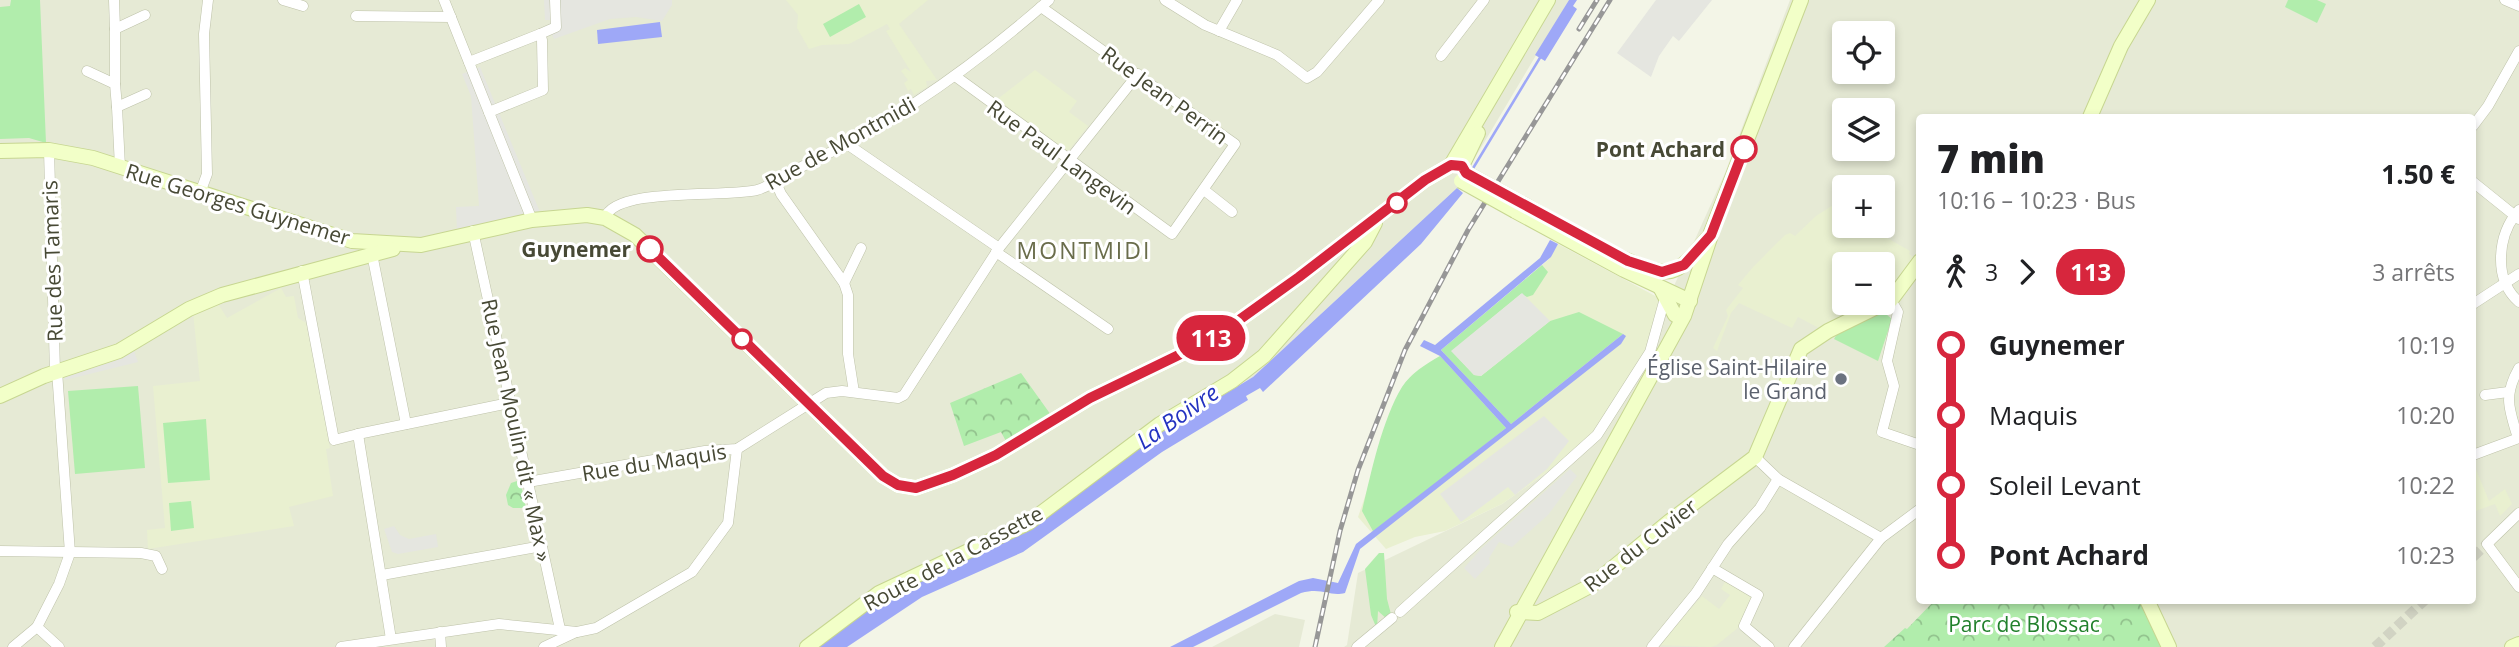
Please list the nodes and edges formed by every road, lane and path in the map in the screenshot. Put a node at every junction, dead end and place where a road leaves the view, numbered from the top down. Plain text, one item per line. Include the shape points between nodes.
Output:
1 (114, 0) edge
2 (208, 0) edge
3 (283, 0) edge
4 (444, 0) edge
5 (555, 0) edge
6 (1165, 0) edge
7 (1237, 0) edge
8 (1379, 0) edge
9 (1483, 0) edge
10 (1548, 0) edge
11 (1793, 0) edge
12 (1801, 0) edge
13 (1810, 0) edge
14 (2148, 0) edge
15 (2504, 0) edge
16 (1045, 3) edge
17 (2519, 5) edge
18 (303, 6) dead end
19 (145, 15) dead end
20 (356, 16) dead end
21 (451, 17) junction
22 (115, 29) junction
23 (1219, 31) junction
24 (540, 34) junction
25 (1787, 38) junction
26 (2519, 51) edge
27 (1441, 56) dead end
28 (469, 62) junction
29 (88, 71) dead end
30 (1138, 74) junction
31 (955, 76) junction
32 (115, 84) junction
33 (146, 94) dead end
34 (117, 107) junction
35 (489, 112) junction
36 (2091, 114) edge
37 (2476, 122) edge
38 (847, 144) junction
39 (49, 150) junction
40 (0, 151) edge
41 (1069, 162) junction
42 (120, 167) junction
43 (1460, 171) junction
44 (775, 180) junction
45 (2476, 184) edge
46 (1204, 190) junction
47 (200, 193) junction
48 (1517, 206) junction
49 (1232, 212) dead end
50 (2517, 215) edge
51 (605, 218) junction
52 (1378, 218) junction
53 (532, 219) junction
54 (474, 231) junction
55 (1172, 234) joint
56 (1711, 235) junction
57 (352, 241) junction
58 (407, 246) junction
59 (861, 248) dead end
60 (998, 250) junction
61 (369, 255) junction
62 (1628, 261) junction
63 (1684, 265) junction
64 (1916, 266) edge
65 (302, 271) junction
66 (2519, 274) edge
67 (845, 282) junction
68 (2503, 284) junction
69 (1895, 295) edge
70 (1687, 297) junction
71 (1665, 301) junction
72 (2476, 301) edge
73 (2519, 302) edge
74 (1895, 307) edge
75 (1861, 315) edge
76 (1108, 329) dead end
77 (1664, 355) junction
78 (2519, 368) edge
79 (56, 371) junction
80 (854, 392) junction
81 (2508, 392) junction
82 (2485, 395) dead end
83 (0, 396) edge
84 (808, 402) junction
85 (509, 403) junction
86 (406, 424) junction
87 (358, 434) junction
88 (2518, 438) edge
89 (1916, 444) edge
90 (737, 449) junction
91 (2476, 454) edge
92 (1755, 457) junction
93 (1778, 479) junction
94 (528, 482) junction
95 (1916, 512) edge
96 (2519, 513) edge
97 (1881, 538) junction
98 (542, 547) junction
99 (0, 551) edge
100 (70, 553) junction
101 (1712, 568) junction
102 (162, 569) dead end
103 (382, 575) junction
104 (2519, 587) edge
105 (2149, 604) edge
106 (1520, 613) junction
107 (37, 627) junction
108 (560, 629) junction
109 (440, 632) junction
110 (577, 632) junction
111 (391, 639) junction
112 (1504, 643) edge
113 (2519, 645) edge
114 (13, 647) edge
115 (59, 647) edge
116 (341, 647) edge
117 (441, 647) edge
118 (544, 647) edge
119 (807, 647) edge
120 (1357, 647) edge
121 (1654, 647) edge
122 (1769, 647) edge
123 (1794, 647) edge
124 (2169, 647) edge
125 (2512, 647) edge

1 - 22 street
2 - 47 street via 204,34 207,174
3 - 18 street
4 - 21 street
5 - 24 street via 556,26
6 - 23 street
7 - 23 street
8 - 23 street via 1307,78 1277,55
9 - 27 street
10 - 43 street via 1517,49
11 - 25 street
12 - 25 street
13 - 25 street
14 - 36 street via 2121,46
15 - 17 street
16 - 30 street, Rue Jean Perrin
16 - 31 street, Rue de Montmidi via 1005,40
19 - 22 street
20 - 21 street
21 - 28 street
22 - 32 street
24 - 28 street
24 - 35 street via 543,90
25 - 56 street
26 - 37 street
28 - 35 street
29 - 32 street
30 - 41 street
30 - 46 street, Rue Jean Perrin via 1235,144
31 - 38 street, Rue de Montmidi
31 - 41 street, Rue Paul Langevin
32 - 34 street
33 - 34 street
34 - 42 street
35 - 53 street
38 - 44 street, Rue de Montmidi
38 - 60 street
39 - 40 street, Rue Georges Guynemer
39 - 42 street, Rue Georges Guynemer
39 - 79 street, Rue des Tamaris
41 - 55 street, Rue Paul Langevin
41 - 60 street
42 - 47 street, Rue Georges Guynemer
43 - 48 street, bridge
43 - 52 street, Rue Georges Guynemer via 1425,180
44 - 51 street, Rue de Montmidi via 757,190 632,201 615,207
44 - 67 street
45 - 50 street
46 - 49 street
46 - 55 street, Rue Jean Perrin
47 - 57 street, Rue Georges Guynemer
48 - 62 street
48 - 71 street
50 - 68 street via 2504,236
51 - 53 street, Rue Georges Guynemer
51 - 84 street, Rue Georges Guynemer via 635,235
52 - 84 street, Rue Georges Guynemer via 1225,330 1090,398 996,455 925,485 907,488 883,476
52 - 119 street, Route de la Cassette via 1338,273 1264,356 1243,373 1160,424 1028,523 879,593
53 - 54 street, Rue Georges Guynemer
54 - 58 street, Rue Georges Guynemer
54 - 85 street, Rue Jean Moulin dit « Max »
56 - 63 street
56 - 70 street
57 - 58 street, Rue Georges Guynemer
57 - 61 street
58 - 61 street
59 - 67 street
60 - 76 street
60 - 80 street, Rue du Maquis via 904,395
61 - 65 street
61 - 86 street
62 - 63 street via 1662,272
62 - 71 street
63 - 71 street
64 - 69 street
65 - 79 street via 205,301 119,351
65 - 87 street via 334,440
66 - 68 street
67 - 80 street
68 - 72 street
68 - 73 street
70 - 71 street
70 - 71 street
70 - 77 street
71 - 77 street
71 - 120 street via 1650,352 1597,435
74 - 89 street via 1898,312 1887,361 1894,386 1882,432
75 - 92 street via 1801,349
77 - 106 street
78 - 81 street
79 - 83 street
79 - 100 street, Rue des Tamaris
80 - 84 street, Rue du Maquis via 826,393
81 - 82 street
81 - 88 street
84 - 90 street, Rue du Maquis
85 - 86 street
85 - 94 street, Rue Jean Moulin dit « Max »
86 - 87 street
87 - 103 street
88 - 91 street
90 - 94 street, Rue du Maquis
90 - 110 street via 728,523 692,572 596,628
92 - 93 street
92 - 106 street, Rue du Cuvier via 1592,585 1538,613
93 - 97 street
93 - 101 street
94 - 98 street, Rue Jean Moulin dit « Max »
95 - 97 street
96 - 104 street via 2487,544
97 - 123 street
98 - 103 street
98 - 108 street, Rue Jean Moulin dit « Max »
99 - 100 street
100 - 102 street via 141,553 156,556
100 - 107 street
101 - 121 street
101 - 122 street via 1758,595 1744,626
103 - 111 street
105 - 124 street
106 - 112 street
107 - 114 street
107 - 115 street
108 - 109 street via 499,624
108 - 110 street
109 - 111 street
109 - 117 street
110 - 118 street
111 - 116 street
113 - 125 street

